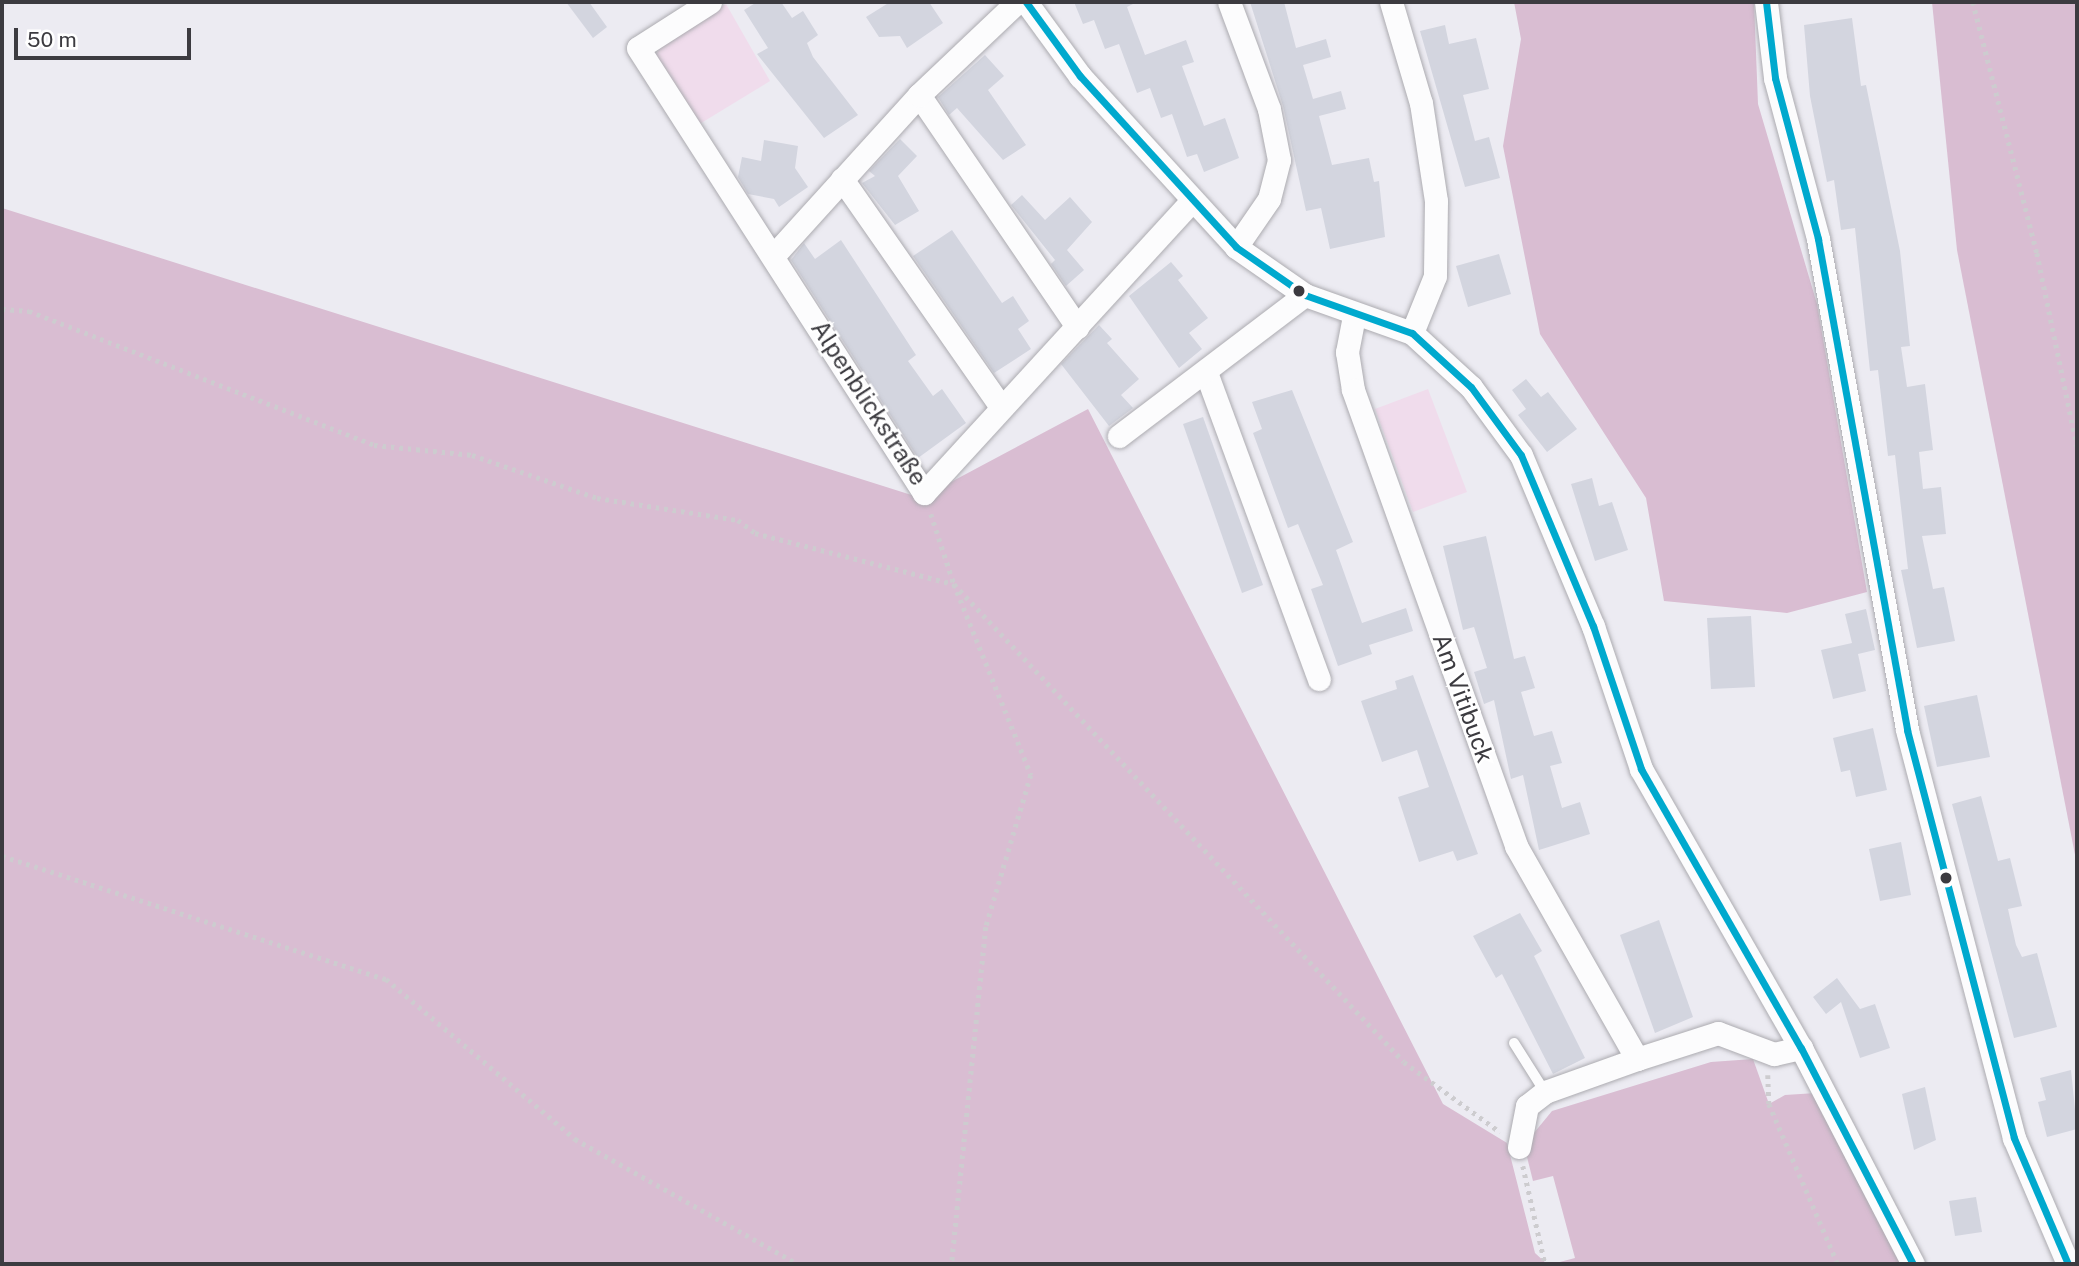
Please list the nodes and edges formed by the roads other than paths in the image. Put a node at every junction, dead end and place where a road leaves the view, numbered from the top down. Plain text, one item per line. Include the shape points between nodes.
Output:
1 (710, 2) edge
2 (1017, 2) edge
3 (1026, 2) edge
4 (1229, 2) edge
5 (1391, 2) edge
6 (1766, 2) edge
7 (919, 95) junction
8 (842, 179) junction
9 (1191, 203) junction
10 (1236, 247) junction
11 (774, 255) junction
12 (1305, 295) junction
13 (1354, 316) junction
14 (1077, 327) junction
15 (1412, 333) junction
16 (1207, 375) junction
17 (1001, 407) junction
18 (1119, 436) dead end
19 (1318, 679) dead end
20 (1514, 1043) dead end
21 (1801, 1048) junction
22 (1637, 1059) junction
23 (1545, 1092) junction
24 (1519, 1147) road end
25 (1913, 1264) edge
26 (2068, 1264) edge

1 - 11 street, Alpenblickstraße via 638,48 689,135
2 - 7 street
3 - 9 street via 1080,76
4 - 10 street via 1269,109 1279,160 1269,199
5 - 15 street via 1421,103 1436,201 1435,276
6 - 26 street via 1775,78 1818,239 1907,730 2014,1138
7 - 8 street
7 - 14 street
8 - 11 street
8 - 17 street
9 - 10 street
9 - 14 street, Alpenblickstraße
10 - 12 street
11 - 17 street, Alpenblickstraße via 925,494
12 - 13 street
12 - 16 street
13 - 15 street
13 - 22 street, Am Vitibuck via 1347,352 1353,390 1516,846
14 - 17 street, Alpenblickstraße
15 - 21 street via 1471,387 1521,455 1593,626 1641,769
16 - 18 street
16 - 19 street
20 - 23 lane
21 - 22 street via 1774,1054 1718,1033
21 - 25 street
22 - 23 street
23 - 24 street via 1527,1106

